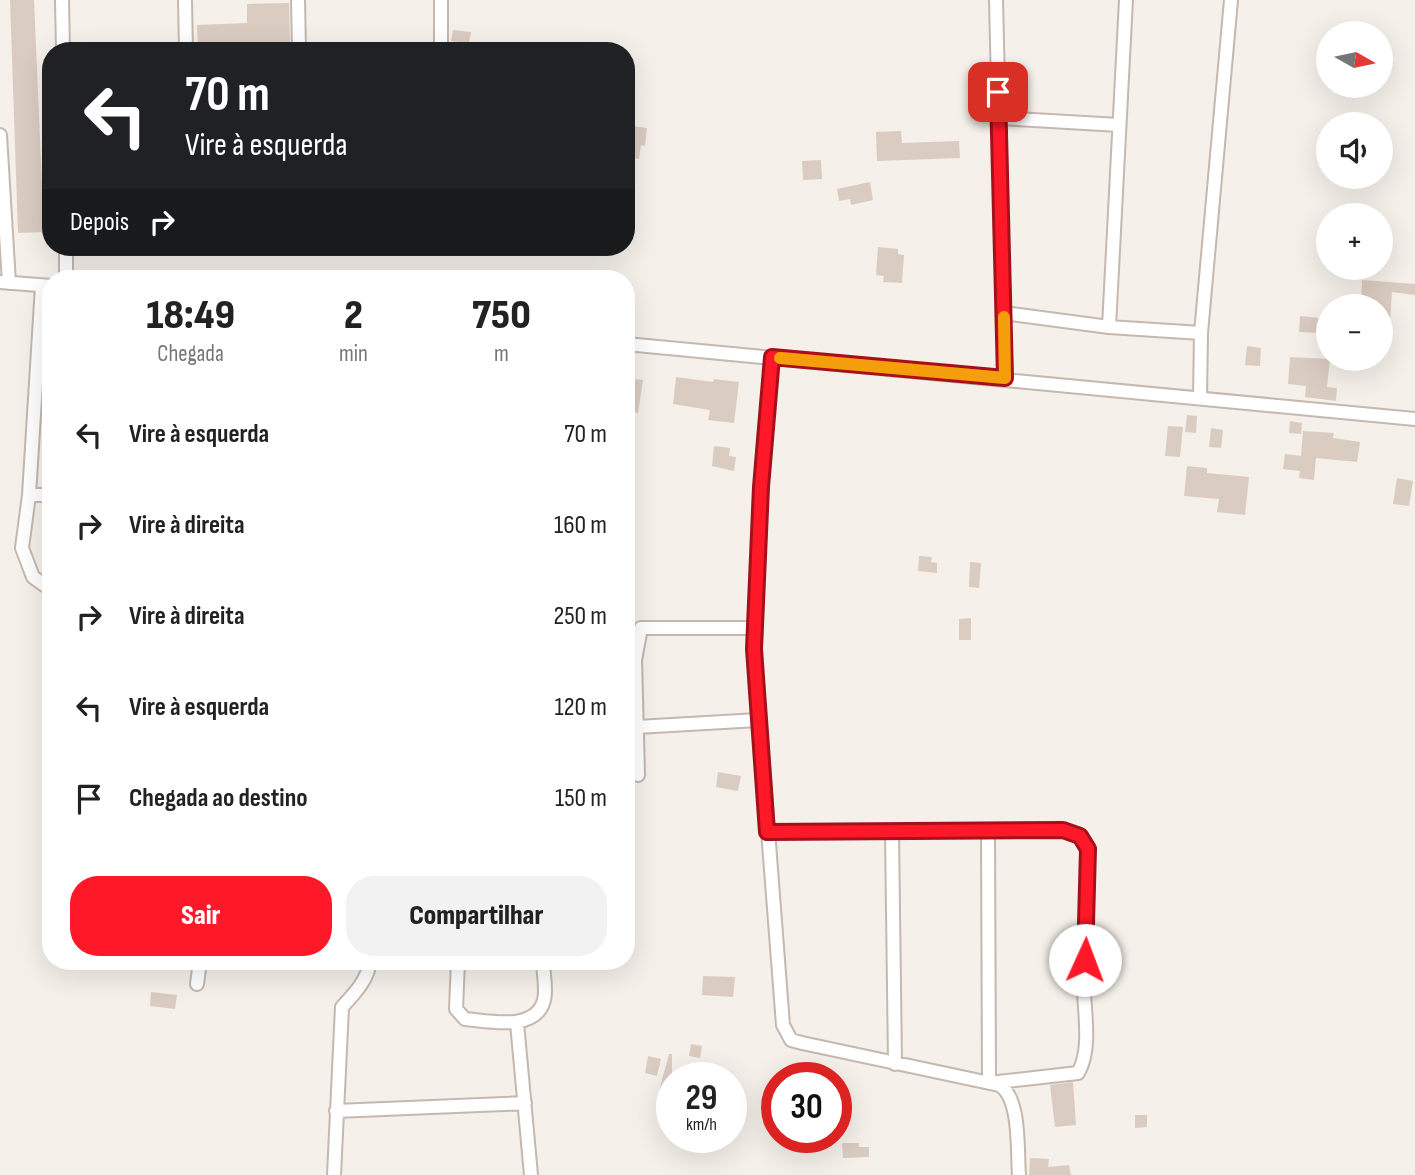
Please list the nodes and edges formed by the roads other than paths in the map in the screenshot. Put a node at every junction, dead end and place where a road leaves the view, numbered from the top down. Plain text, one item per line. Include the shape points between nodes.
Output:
1 (62, 0) edge
2 (185, 0) edge
3 (298, 0) edge
4 (440, 0) edge
5 (996, 0) edge
6 (1126, 0) edge
7 (1231, 0) edge
8 (63, 42) edge
9 (186, 42) edge
10 (299, 42) edge
11 (441, 42) edge
12 (999, 118) junction
13 (1119, 125) junction
14 (0, 135) edge
15 (5, 282) edge
16 (42, 286) edge
17 (1004, 313) junction
18 (1109, 327) junction
19 (1201, 333) junction
20 (42, 335) edge
21 (635, 345) edge
22 (772, 357) junction
23 (1005, 378) junction
24 (1200, 398) junction
25 (1415, 419) edge
26 (29, 495) junction
27 (42, 495) edge
28 (42, 583) edge
29 (755, 628) junction
30 (758, 720) junction
31 (637, 727) junction
32 (638, 775) dead end
33 (988, 831) junction
34 (767, 832) junction
35 (892, 832) junction
36 (199, 970) edge
37 (367, 970) edge
38 (458, 970) edge
39 (543, 970) edge
40 (197, 984) dead end
41 (517, 1023) junction
42 (895, 1064) junction
43 (989, 1083) junction
44 (525, 1103) junction
45 (336, 1111) junction
46 (334, 1175) edge
47 (531, 1175) edge
48 (1019, 1175) edge

1 - 8 street
2 - 9 street
3 - 10 street
4 - 11 street
5 - 12 street
6 - 13 street
7 - 19 street
12 - 13 street
12 - 17 street
13 - 18 street
14 - 15 street
15 - 16 street
17 - 18 street
17 - 23 street
18 - 19 street
19 - 24 street
20 - 26 street
21 - 22 street
22 - 23 street
22 - 29 street
23 - 24 street
24 - 25 street
26 - 27 street
26 - 28 street via 22,548 33,577
29 - 30 street
29 - 31 street via 641,628 635,660
30 - 31 street
30 - 34 street
31 - 32 street
33 - 35 street
33 - 43 street
33 - 43 street via 1063,830 1080,836 1088,849 1083,1065 1069,1076
34 - 35 street
34 - 42 street via 786,1033 802,1044
35 - 42 street
36 - 40 street
37 - 45 street via 360,987 342,1007
38 - 41 street via 456,1009 465,1019
39 - 41 street via 544,1001 531,1017
41 - 44 street
42 - 43 street
43 - 48 street via 1010,1095 1014,1107
44 - 45 street
44 - 47 street
45 - 46 street

